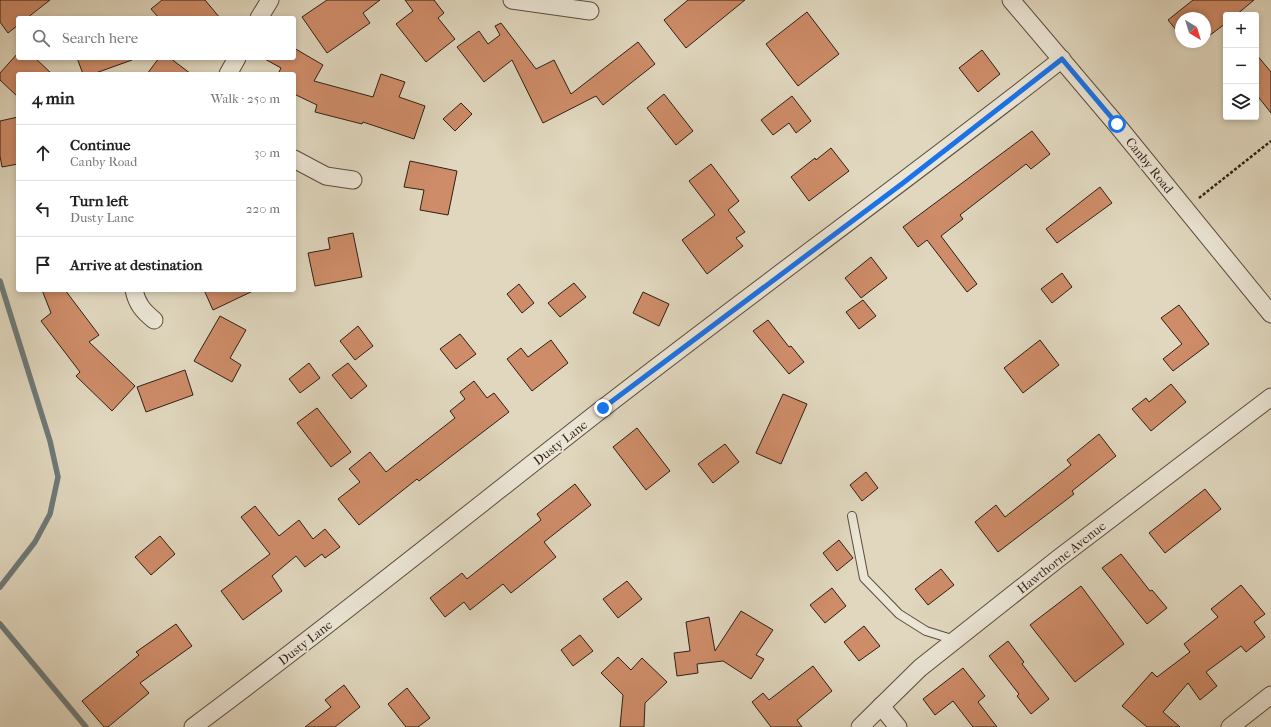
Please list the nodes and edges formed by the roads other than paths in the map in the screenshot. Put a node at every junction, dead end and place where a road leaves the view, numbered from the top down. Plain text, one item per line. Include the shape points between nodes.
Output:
1 (270, 0) edge
2 (512, 0) edge
3 (1011, 0) edge
4 (590, 11) dead end
5 (260, 16) edge
6 (1062, 59) junction
7 (236, 60) edge
8 (229, 72) edge
9 (296, 160) edge
10 (353, 180) dead end
11 (134, 292) edge
12 (1271, 314) edge
13 (154, 320) dead end
14 (1271, 398) edge
15 (852, 516) dead end
16 (956, 640) junction
17 (1271, 695) edge
18 (881, 706) junction
19 (193, 727) edge
20 (860, 727) edge
21 (898, 727) edge
22 (1230, 727) edge

1 - 5 street
2 - 4 street
3 - 6 street, Canby Road
6 - 12 street, Canby Road
6 - 19 street, Dusty Lane via 903,183 603,408
7 - 8 street
9 - 10 street via 326,176
11 - 13 street via 142,310
14 - 16 street, Hawthorne Avenue via 1059,558
15 - 16 lane via 864,578 899,614 926,631
16 - 18 street, Hawthorne Avenue via 920,668
17 - 22 street
18 - 20 street, Hawthorne Avenue
18 - 21 street

